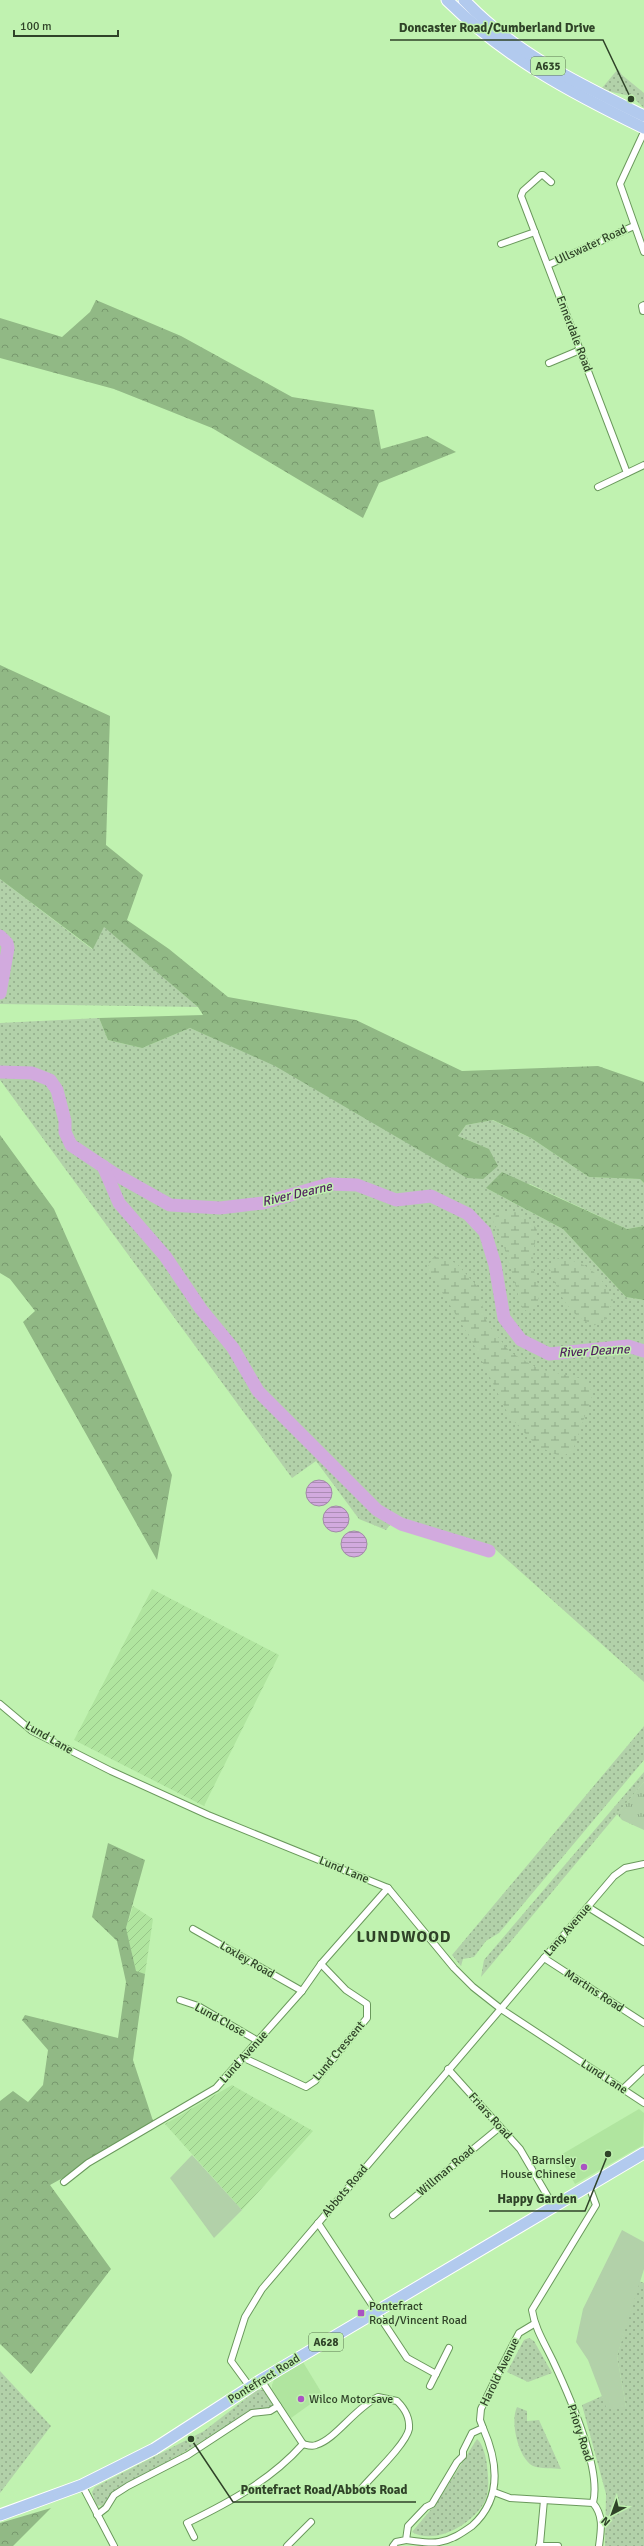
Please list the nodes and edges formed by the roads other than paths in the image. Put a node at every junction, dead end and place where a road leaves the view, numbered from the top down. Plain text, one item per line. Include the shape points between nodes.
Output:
1 (447, 0) edge
2 (464, 0) edge
3 (497, 37) junction
4 (533, 63) junction
5 (644, 116) edge
6 (644, 128) edge
7 (644, 132) edge
8 (551, 182) dead end
9 (634, 226) junction
10 (535, 232) junction
11 (502, 244) dead end
12 (644, 252) edge
13 (548, 265) junction
14 (580, 350) junction
15 (549, 363) dead end
16 (644, 465) edge
17 (627, 473) junction
18 (598, 487) dead end
19 (0, 1704) edge
20 (644, 1864) edge
21 (388, 1888) junction
22 (588, 1907) junction
23 (193, 1929) dead end
24 (644, 1942) edge
25 (544, 1958) junction
26 (321, 1964) junction
27 (302, 1991) junction
28 (180, 2000) dead end
29 (501, 2009) junction
30 (644, 2023) edge
31 (258, 2042) junction
32 (244, 2058) junction
33 (448, 2069) junction
34 (644, 2069) edge
35 (623, 2090) junction
36 (644, 2103) edge
37 (500, 2127) junction
38 (644, 2153) edge
39 (64, 2182) dead end
40 (589, 2186) junction
41 (554, 2207) junction
42 (393, 2215) dead end
43 (318, 2222) junction
44 (378, 2311) junction
45 (534, 2324) junction
46 (449, 2348) dead end
47 (436, 2374) junction
48 (261, 2380) junction
49 (430, 2386) dead end
50 (250, 2387) junction
51 (278, 2406) junction
52 (483, 2428) junction
53 (303, 2444) junction
54 (82, 2485) junction
55 (362, 2488) dead end
56 (494, 2492) junction
57 (544, 2500) junction
58 (593, 2503) junction
59 (0, 2515) edge
60 (97, 2515) junction
61 (311, 2522) dead end
62 (194, 2537) dead end
63 (406, 2540) junction
64 (450, 2543) edge
65 (539, 2545) edge
66 (114, 2546) edge
67 (288, 2546) edge
68 (393, 2546) edge
69 (558, 2546) edge
70 (599, 2546) edge

1 - 3 highway, A635
2 - 3 highway, A635
3 - 4 highway, A635
4 - 5 highway, A635
4 - 6 highway, A635 via 560,87
7 - 9 street via 620,184
8 - 10 street, Ennerdale Road via 541,175 523,191 522,196
9 - 12 street
9 - 13 street, Ullswater Road
10 - 11 street
10 - 13 street, Ennerdale Road
13 - 14 street, Ennerdale Road
14 - 15 street
14 - 17 street, Ennerdale Road
16 - 17 street
17 - 18 street
19 - 21 street, Lund Lane via 32,1731 111,1771 208,1815
20 - 22 street, Lang Avenue via 625,1868 614,1876
21 - 26 street, Lund Avenue
21 - 29 street, Lund Lane via 454,1968
22 - 24 street
22 - 25 street, Lang Avenue
23 - 27 street, Loxley Road
25 - 29 street, Lang Avenue
25 - 30 street, Martins Road
26 - 27 street, Lund Avenue
26 - 32 street, Lund Crescent via 346,1990 367,2004 367,2018 315,2081 306,2087
27 - 31 street, Lund Avenue
28 - 31 street, Lund Close via 198,2006
29 - 33 street, Abbots Road
29 - 35 street, Lund Lane
31 - 32 street, Lund Avenue
32 - 39 street, Lund Avenue via 216,2088 88,2164
33 - 37 street, Friars Road
33 - 43 street, Abbots Road
34 - 35 street
35 - 36 street, Lund Lane
37 - 41 street, Friars Road via 520,2149
37 - 42 street, Willman Road
38 - 40 highway, Pontefract Road / A628
40 - 41 highway, Pontefract Road / A628
40 - 45 street via 596,2205 532,2310
41 - 44 highway, Pontefract Road / A628
43 - 44 street
43 - 50 street, Abbots Road via 262,2289 246,2317 231,2361
44 - 47 street via 407,2358
44 - 48 highway, Pontefract Road / A628
45 - 52 street, Harold Avenue via 519,2333 481,2408 480,2420
45 - 58 street, Priory Road via 579,2423 594,2480 596,2493
46 - 47 street
47 - 49 street
48 - 50 highway, Pontefract Road / A628
48 - 51 street
50 - 54 highway, Pontefract Road / A628 via 154,2449
51 - 53 street
51 - 60 street, Pontefract Road via 270,2411 252,2413 188,2455 128,2486 114,2495 106,2508
52 - 56 street, Harold Avenue via 493,2456
52 - 63 street via 472,2433 463,2451 464,2456 457,2462 434,2502 408,2526
53 - 55 street via 314,2446 325,2441 364,2406 378,2397 397,2401 408,2415 409,2429
53 - 62 street via 290,2459 244,2494 187,2523
54 - 59 highway, Pontefract Road / A628
54 - 60 street
56 - 57 street via 510,2498
56 - 64 street via 476,2522
57 - 58 street
57 - 65 street
58 - 70 street, Priory Road via 601,2518
60 - 66 street
61 - 67 street
63 - 64 street
63 - 68 street via 396,2542
65 - 69 street

